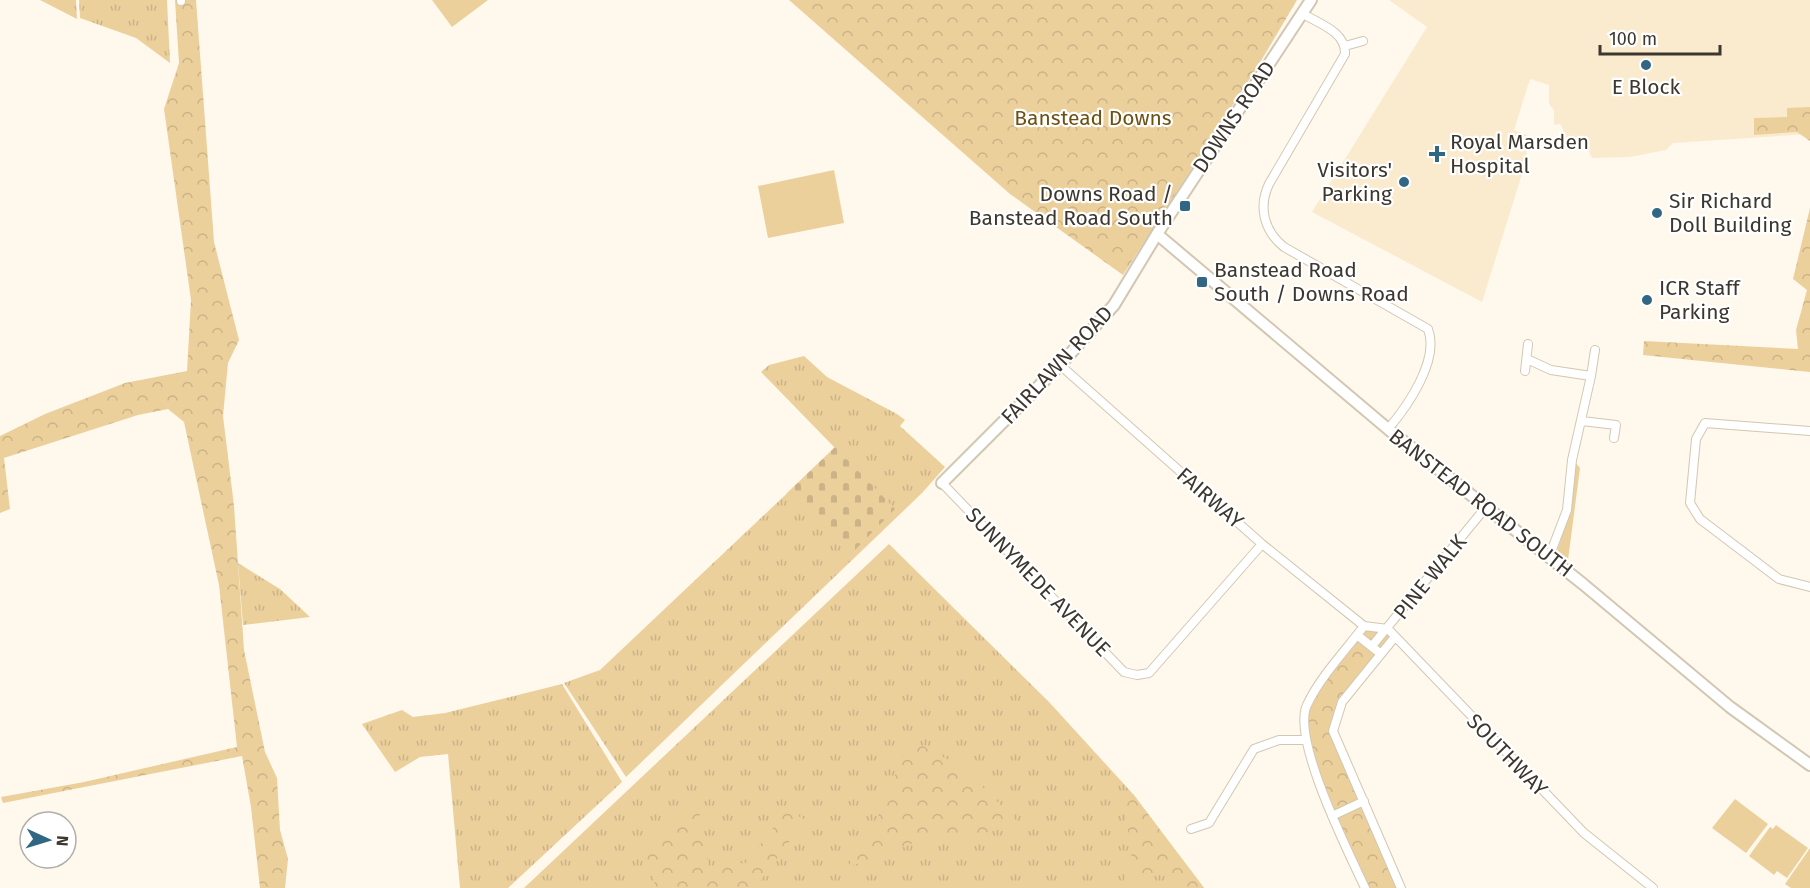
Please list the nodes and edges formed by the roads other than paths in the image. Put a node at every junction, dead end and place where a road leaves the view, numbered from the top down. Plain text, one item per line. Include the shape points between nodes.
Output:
1 (1311, 0) edge
2 (1303, 14) junction
3 (1363, 41) dead end
4 (1345, 46) junction
5 (1157, 234) junction
6 (1528, 344) dead end
7 (1595, 350) dead end
8 (1527, 359) junction
9 (1060, 365) junction
10 (1525, 371) dead end
11 (1592, 376) junction
12 (1582, 421) junction
13 (1388, 429) junction
14 (1810, 431) edge
15 (1614, 438) dead end
16 (942, 483) joint
17 (1486, 507) junction
18 (1262, 544) junction
19 (1550, 557) junction
20 (1810, 587) edge
21 (1364, 626) junction
22 (1388, 629) junction
23 (1358, 634) junction
24 (1394, 638) junction
25 (1372, 646) junction
26 (1382, 654) junction
27 (1305, 740) junction
28 (1810, 765) edge
29 (1364, 801) junction
30 (1332, 816) junction
31 (1191, 829) dead end
32 (1365, 888) edge
33 (1401, 888) edge
34 (1653, 888) edge

1 - 2 street, DOWNS ROAD
2 - 4 street via 1339,36
2 - 5 street, DOWNS ROAD
3 - 4 street
4 - 13 street via 1340,65 1269,184 1263,209 1269,230 1284,247 1428,329 1430,347 1420,384
5 - 9 street, FAIRLAWN ROAD via 1114,305
5 - 13 street, BANSTEAD ROAD SOUTH
6 - 8 street
7 - 11 street
8 - 10 street
8 - 11 street via 1551,370
9 - 16 street, FAIRLAWN ROAD
9 - 18 street, FAIRWAY
11 - 12 street
12 - 15 street via 1616,425
12 - 19 street via 1572,459 1565,518
13 - 17 street, BANSTEAD ROAD SOUTH
14 - 20 street via 1706,423 1696,439 1690,503 1700,519 1779,579
16 - 18 street, SUNNYMEDE AVENUE via 1124,672 1137,675 1149,673
17 - 19 street, BANSTEAD ROAD SOUTH
17 - 22 street, PINE WALK
18 - 21 street, FAIRWAY
19 - 28 street, BANSTEAD ROAD SOUTH via 1730,707
21 - 22 street
21 - 23 street, PINE WALK
22 - 24 street, SOUTHWAY
22 - 25 street, PINE WALK
23 - 25 street
23 - 27 street, PINE WALK via 1306,707
24 - 26 street, PINE WALK
24 - 34 street, SOUTHWAY via 1584,833
25 - 26 street
26 - 29 street, PINE WALK via 1342,702 1333,730
27 - 30 street, PINE WALK
27 - 31 street via 1279,740 1254,749 1209,823
29 - 30 street
29 - 33 street, PINE WALK
30 - 32 street, PINE WALK

